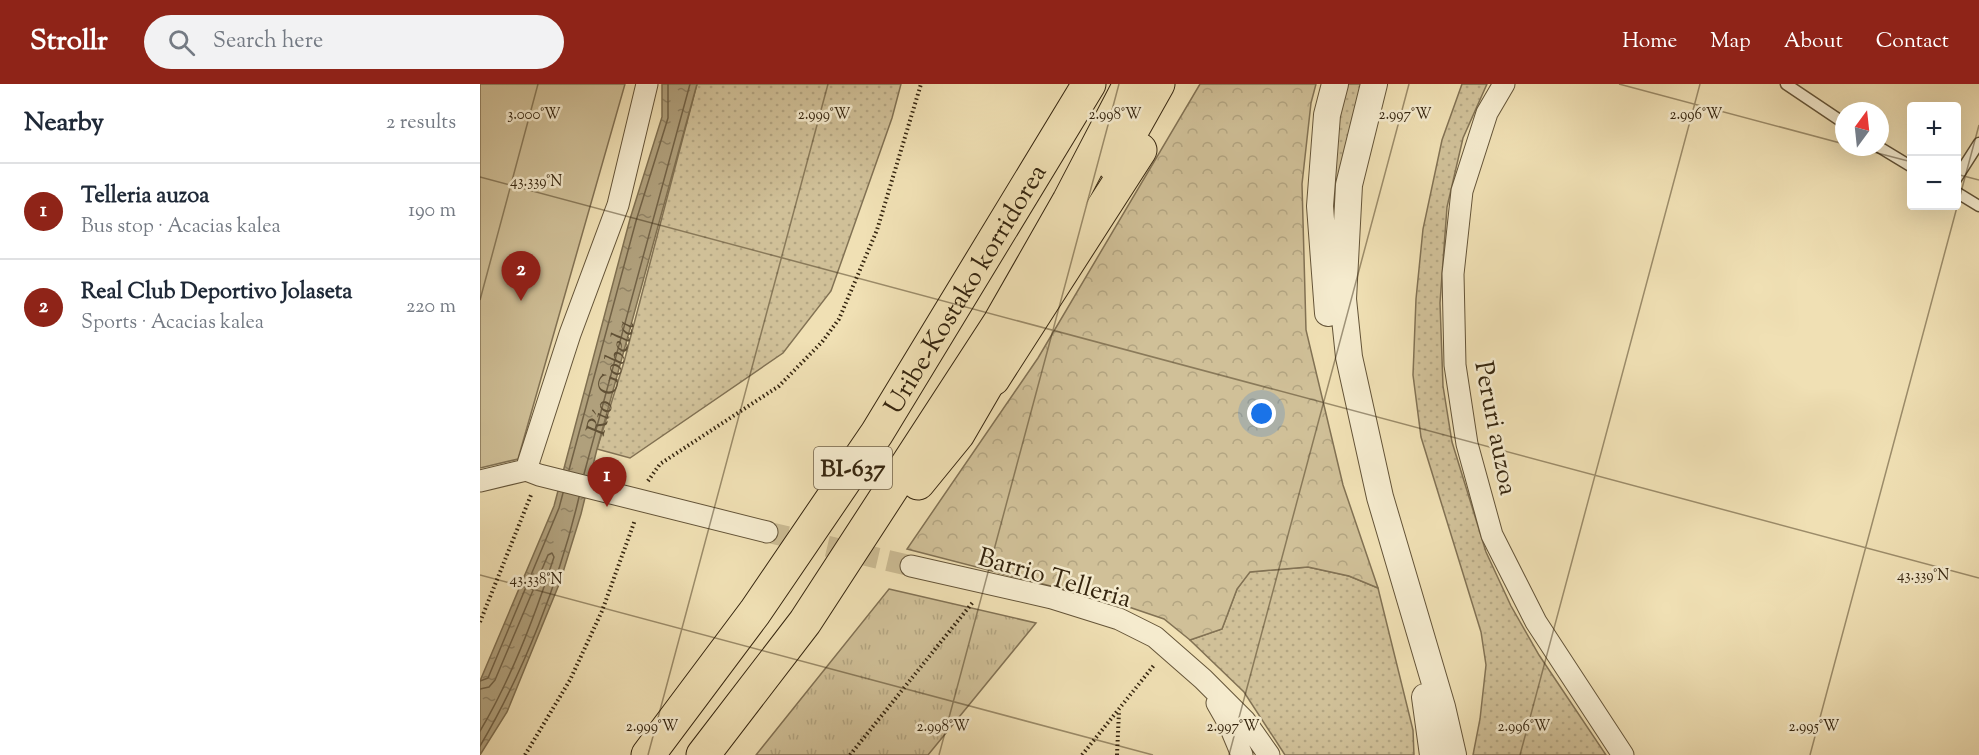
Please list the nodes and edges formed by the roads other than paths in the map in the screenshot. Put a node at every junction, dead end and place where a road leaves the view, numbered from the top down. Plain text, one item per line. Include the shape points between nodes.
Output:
1 (647, 84) edge
2 (1070, 84) edge
3 (1089, 84) edge
4 (1130, 84) edge
5 (1158, 84) edge
6 (1180, 84) edge
7 (1335, 84) edge
8 (1374, 84) edge
9 (1504, 84) edge
10 (1786, 84) edge
11 (1835, 117) edge
12 (1979, 143) edge
13 (1889, 153) edge
14 (1907, 164) edge
15 (1037, 168) junction
16 (1961, 171) edge
17 (1961, 195) edge
18 (1979, 206) edge
19 (958, 434) junction
20 (533, 473) junction
21 (480, 481) edge
22 (767, 532) tunnel mouth
23 (911, 566) tunnel mouth
24 (805, 622) junction
25 (1203, 679) junction
26 (648, 755) edge
27 (703, 755) edge
28 (1242, 755) edge
29 (1269, 755) edge
30 (1433, 755) edge
31 (1453, 755) edge
32 (1623, 755) edge

1 - 20 street via 618,205 570,334
2 - 15 highway
3 - 15 highway, Uribe-Kostako korridorea / BI-637
4 - 24 highway, Uribe-Kostako korridorea / BI-637 via 1000,322
5 - 19 highway
6 - 19 highway
7 - 30 street via 1327,115 1320,206 1329,319 1367,499 1425,699
8 - 31 street via 1349,186 1343,299 1349,357 1380,497
9 - 32 street, Peruri auzoa via 1487,113 1462,191 1453,274 1455,365 1467,444 1492,535 1536,622
10 - 11 lane
12 - 16 lane
13 - 14 lane
15 - 26 highway, Uribe-Kostako korridorea / BI-637 via 877,434 755,612
17 - 18 lane
19 - 24 highway
20 - 21 street
20 - 22 street
23 - 25 street, Barrio Telleria via 1052,598 1119,619 1155,637
24 - 27 highway, Uribe-Kostako korridorea / BI-637
25 - 28 street
25 - 29 street via 1245,721

